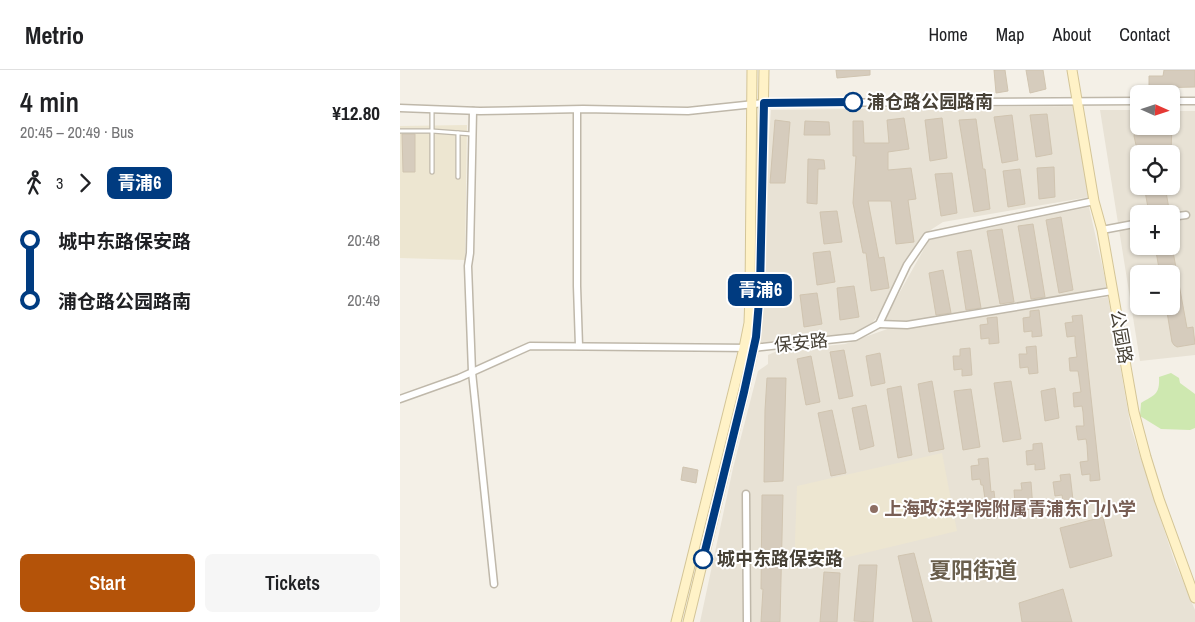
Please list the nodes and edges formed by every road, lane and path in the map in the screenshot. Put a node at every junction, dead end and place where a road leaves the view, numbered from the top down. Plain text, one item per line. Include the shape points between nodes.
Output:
1 (752, 70) edge
2 (764, 70) edge
3 (1072, 70) edge
4 (1077, 100) junction
5 (1130, 101) edge
6 (1180, 101) edge
7 (1195, 101) edge
8 (764, 103) junction
9 (751, 104) junction
10 (400, 108) edge
11 (432, 110) junction
12 (577, 110) junction
13 (473, 111) junction
14 (400, 131) edge
15 (432, 131) junction
16 (458, 133) junction
17 (472, 134) junction
18 (432, 172) dead end
19 (458, 177) dead end
20 (1094, 201) junction
21 (1186, 214) dead end
22 (1180, 215) edge
23 (1130, 225) edge
24 (1102, 230) junction
25 (1112, 291) junction
26 (878, 324) junction
27 (579, 346) junction
28 (749, 348) junction
29 (472, 372) junction
30 (400, 399) edge
31 (746, 494) dead end
32 (494, 584) dead end
33 (1195, 598) edge
34 (676, 622) edge
35 (688, 622) edge
36 (747, 622) edge

1 - 9 main road
2 - 8 main road
3 - 4 main road, 公园路
4 - 5 street
4 - 8 street
4 - 20 main road, 公园路
6 - 7 street
8 - 9 street
8 - 28 main road via 760,289 756,337
9 - 12 street via 688,111
9 - 28 main road
10 - 11 street
11 - 13 street
11 - 15 lane
12 - 13 street
12 - 27 street
13 - 17 street
14 - 15 lane
15 - 16 lane
15 - 18 lane
16 - 17 lane
16 - 19 lane
17 - 29 street via 468,266
20 - 24 main road, 公园路
20 - 26 street via 927,236 906,265
21 - 22 street
23 - 24 street
24 - 25 main road, 公园路
25 - 26 street via 907,325
25 - 33 main road, 公园路 via 1134,412 1146,457
26 - 28 street, 保安路 via 855,337
27 - 28 street, 保安路
27 - 29 street, 保安路 via 530,346
28 - 34 main road
28 - 35 main road via 744,392
29 - 30 street, 保安路
29 - 32 street
31 - 36 street

